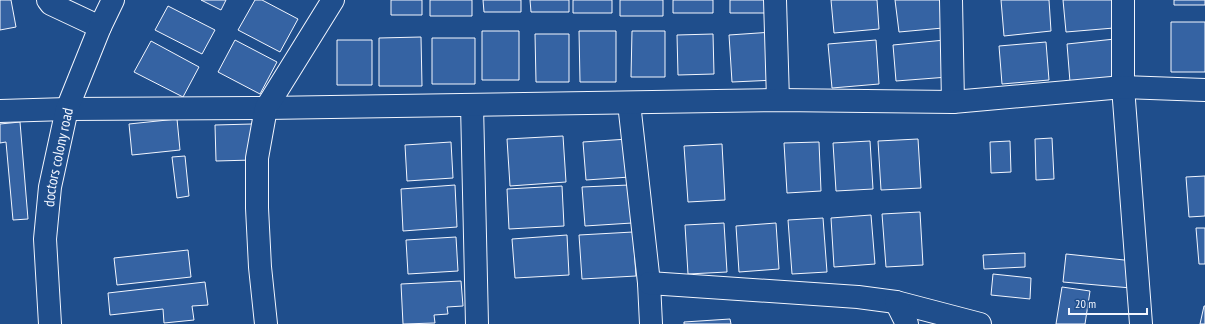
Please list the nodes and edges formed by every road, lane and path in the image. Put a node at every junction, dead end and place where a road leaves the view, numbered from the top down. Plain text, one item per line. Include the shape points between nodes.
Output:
1 (48, 0) edge
2 (113, 0) edge
3 (333, 0) edge
4 (775, 0) edge
5 (951, 0) edge
6 (1123, 0) edge
7 (100, 27) junction
8 (1123, 87) junction
9 (1205, 90) edge
10 (778, 100) junction
11 (953, 102) junction
12 (629, 103) junction
13 (472, 105) junction
14 (67, 108) junction
15 (266, 108) junction
16 (0, 111) edge
17 (649, 283) junction
18 (896, 302) junction
19 (50, 324) edge
20 (266, 324) edge
21 (477, 324) edge
22 (651, 324) edge
23 (907, 324) edge
24 (980, 324) edge
25 (1141, 324) edge

1 - 7 street via 50,4
2 - 7 street, doctors colony road
3 - 15 street
4 - 10 street
5 - 11 street
6 - 8 street
7 - 14 street, doctors colony road
8 - 9 street
8 - 11 street
8 - 25 street
10 - 11 street
10 - 12 street
12 - 13 street
12 - 17 street
13 - 15 street
13 - 21 street
14 - 15 street
14 - 16 street
14 - 19 street, doctors colony road via 50,187 45,239
15 - 20 street via 257,158 257,208
17 - 18 street via 858,297
17 - 22 street
18 - 23 street
18 - 24 street

